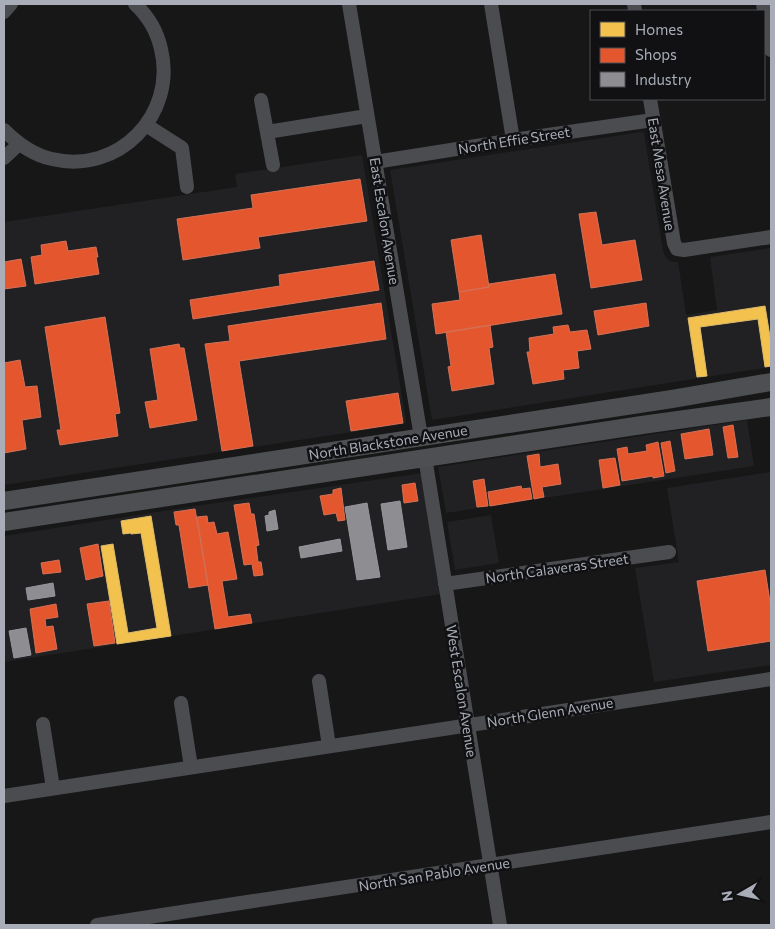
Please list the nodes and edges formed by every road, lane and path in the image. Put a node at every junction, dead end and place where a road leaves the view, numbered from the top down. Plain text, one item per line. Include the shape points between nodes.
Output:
1 (11, 4) edge
2 (135, 4) edge
3 (348, 4) edge
4 (491, 4) edge
5 (765, 11) edge
6 (4, 12) edge
7 (771, 50) edge
8 (261, 100) dead end
9 (650, 100) edge
10 (367, 116) junction
11 (653, 120) junction
12 (146, 125) junction
13 (4, 130) edge
14 (267, 132) junction
15 (513, 140) junction
16 (19, 144) junction
17 (4, 158) edge
18 (375, 162) junction
19 (272, 165) dead end
20 (187, 188) dead end
21 (771, 237) edge
22 (771, 382) edge
23 (771, 407) edge
24 (510, 424) junction
25 (421, 437) junction
26 (425, 458) junction
27 (368, 466) junction
28 (4, 501) edge
29 (4, 522) edge
30 (670, 552) dead end
31 (445, 584) junction
32 (771, 679) edge
33 (319, 681) dead end
34 (181, 703) dead end
35 (43, 724) dead end
36 (468, 725) junction
37 (329, 746) junction
38 (191, 767) junction
39 (54, 788) junction
40 (4, 796) edge
41 (771, 822) edge
42 (490, 865) junction
43 (97, 925) edge
44 (500, 925) edge

1 - 6 street
2 - 12 street via 152,24 163,58 161,93
3 - 10 street, East Escalon Avenue
4 - 15 street
5 - 7 street
8 - 14 street
9 - 11 street, East Mesa Avenue
10 - 14 street
10 - 18 street, East Escalon Avenue
11 - 15 street, North Effie Street
11 - 21 street, East Mesa Avenue via 677,249
12 - 16 street via 120,149 87,161 51,159
12 - 20 street via 182,148
13 - 16 street
14 - 19 street
15 - 18 street, North Effie Street
16 - 17 street
18 - 25 street, East Escalon Avenue
22 - 24 main road, North Blackstone Avenue
23 - 26 main road, North Blackstone Avenue
24 - 25 main road, North Blackstone Avenue
24 - 26 main road via 485,437 437,444 430,448
25 - 27 main road via 413,449 376,456
25 - 28 main road, North Blackstone Avenue
26 - 27 main road, North Blackstone Avenue
26 - 31 street, West Escalon Avenue
27 - 29 main road, North Blackstone Avenue
30 - 31 street, North Calaveras Street
31 - 36 street, West Escalon Avenue
32 - 36 street, North Glenn Avenue
33 - 37 street
34 - 38 street
35 - 39 street
36 - 37 street, North Glenn Avenue
36 - 42 street, West Escalon Avenue
37 - 38 street, North Glenn Avenue
38 - 39 street, North Glenn Avenue
39 - 40 street, North Glenn Avenue
41 - 42 street, North San Pablo Avenue
42 - 43 street, North San Pablo Avenue
42 - 44 street, West Escalon Avenue

